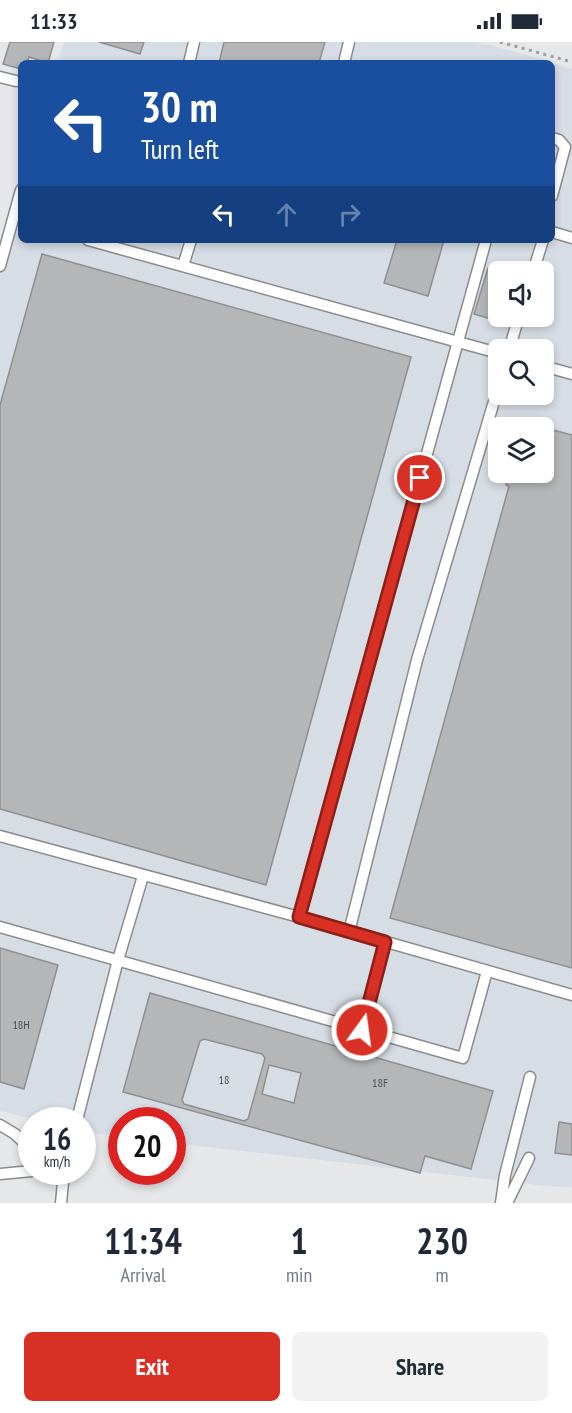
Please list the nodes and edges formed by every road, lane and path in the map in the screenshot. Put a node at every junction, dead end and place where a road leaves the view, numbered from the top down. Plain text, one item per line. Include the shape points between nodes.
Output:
1 (194, 42) edge
2 (349, 42) edge
3 (500, 42) edge
4 (190, 60) edge
5 (345, 60) edge
6 (572, 62) edge
7 (0, 77) edge
8 (16, 81) dead end
9 (555, 139) edge
10 (555, 185) edge
11 (17, 221) edge
12 (555, 233) edge
13 (572, 238) edge
14 (99, 243) edge
15 (190, 243) edge
16 (485, 243) edge
17 (542, 243) edge
18 (536, 261) edge
19 (0, 266) edge
20 (183, 266) junction
21 (457, 341) junction
22 (488, 350) edge
23 (554, 369) edge
24 (572, 374) edge
25 (493, 405) edge
26 (0, 836) edge
27 (143, 876) junction
28 (299, 917) junction
29 (0, 927) edge
30 (349, 932) junction
31 (385, 942) junction
32 (118, 960) junction
33 (487, 971) junction
34 (572, 995) edge
35 (362, 1030) junction
36 (530, 1077) dead end
37 (80, 1107) edge
38 (0, 1125) edge
39 (18, 1137) edge
40 (529, 1158) dead end
41 (18, 1173) edge
42 (0, 1174) edge
43 (61, 1185) edge
44 (61, 1203) edge
45 (501, 1203) edge
46 (507, 1203) edge

1 - 4 lane
2 - 5 lane
3 - 6 path
7 - 8 lane
9 - 10 lane via 565,147
11 - 19 lane
12 - 13 lane
14 - 20 lane
15 - 20 lane
16 - 21 lane
17 - 18 lane
20 - 21 lane
21 - 22 lane
21 - 28 lane
23 - 24 lane
25 - 30 lane via 417,660
26 - 27 lane
27 - 28 lane
27 - 32 lane
28 - 30 lane
29 - 32 lane
30 - 31 lane
31 - 33 lane
31 - 35 lane
32 - 35 lane
32 - 37 lane
33 - 34 lane
33 - 35 lane via 463,1058
36 - 45 lane
38 - 39 lane
40 - 46 lane
41 - 42 lane
43 - 44 lane

